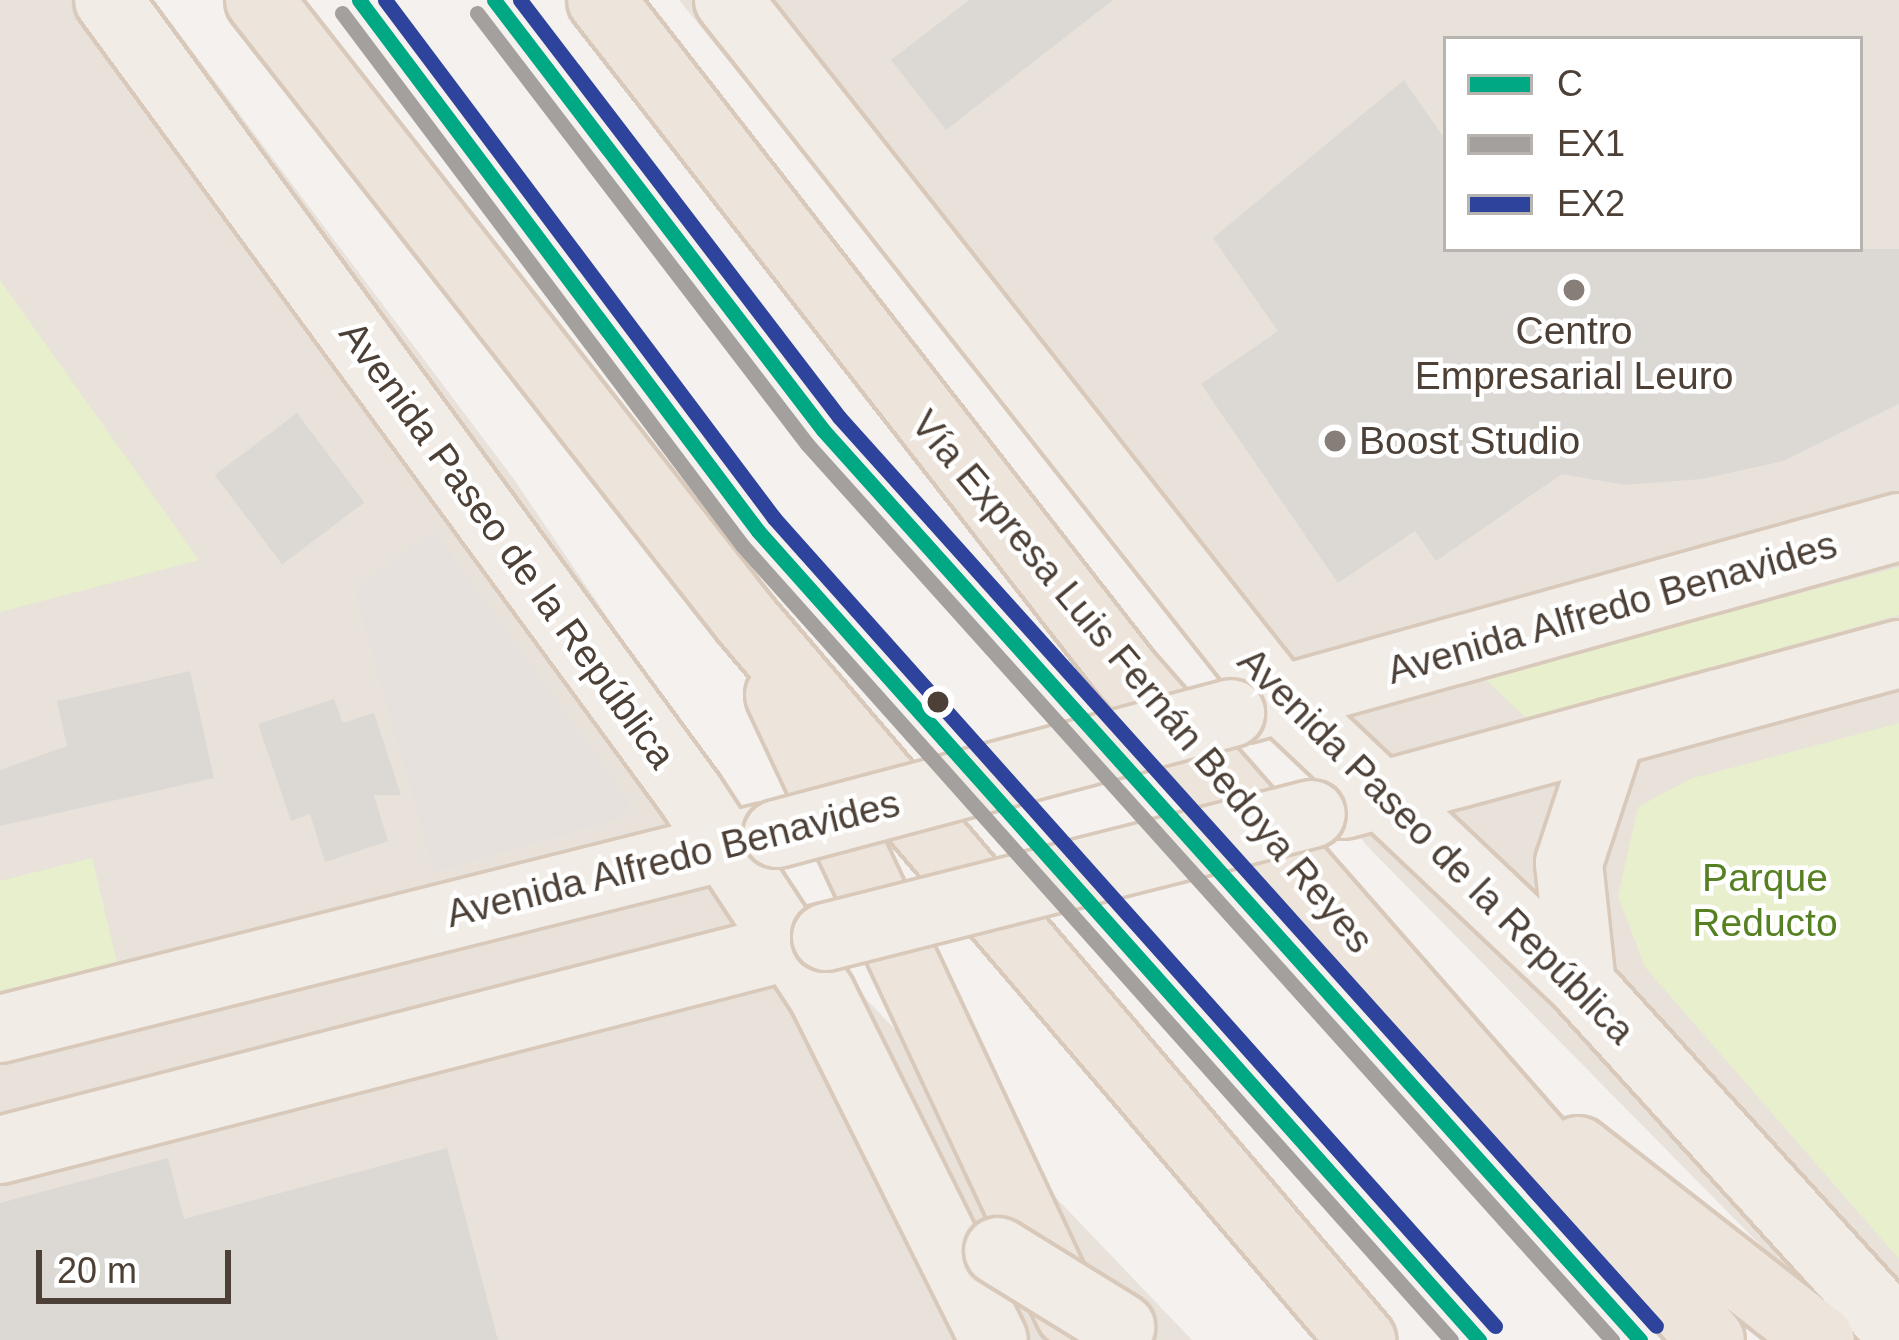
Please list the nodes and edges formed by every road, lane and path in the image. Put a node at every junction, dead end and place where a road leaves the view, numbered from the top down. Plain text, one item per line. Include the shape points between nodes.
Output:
1 (108, 0) edge
2 (259, 0) edge
3 (601, 0) edge
4 (728, 0) edge
5 (1899, 527) edge
6 (746, 620) junction
7 (1899, 653) edge
8 (1256, 706) junction
9 (1612, 732) junction
10 (1377, 795) junction
11 (750, 840) junction
12 (807, 941) junction
13 (1582, 985) junction
14 (0, 1029) edge
15 (1480, 1084) junction
16 (0, 1150) edge
17 (932, 1210) junction
18 (1899, 1333) edge
19 (1114, 1336) edge
20 (994, 1340) edge
21 (1363, 1340) edge
22 (1711, 1340) edge
23 (1821, 1340) edge

1 - 11 main road, Avenida Paseo de la República
2 - 6 highway
3 - 15 highway, Vía Expresa Luis Fernán Bedoya Reyes via 1126,673
4 - 8 main road, Avenida Paseo de la República
5 - 8 main road, Avenida Alfredo Benavides
6 - 19 highway
6 - 21 highway
7 - 9 main road
8 - 10 main road, Avenida Paseo de la República
8 - 11 main road, Avenida Alfredo Benavides, bridge
9 - 10 main road
9 - 13 main road via 1569,862
10 - 12 main road, bridge
10 - 13 main road, Avenida Paseo de la República
11 - 12 main road, Avenida Paseo de la República
11 - 14 main road, Avenida Alfredo Benavides
12 - 16 main road
12 - 17 main road, Avenida Paseo de la República
13 - 18 main road, Avenida Paseo de la República
15 - 22 highway, Vía Expresa Luis Fernán Bedoya Reyes
15 - 23 highway
17 - 19 main road, Avenida Paseo de la República, bridge
17 - 20 main road

